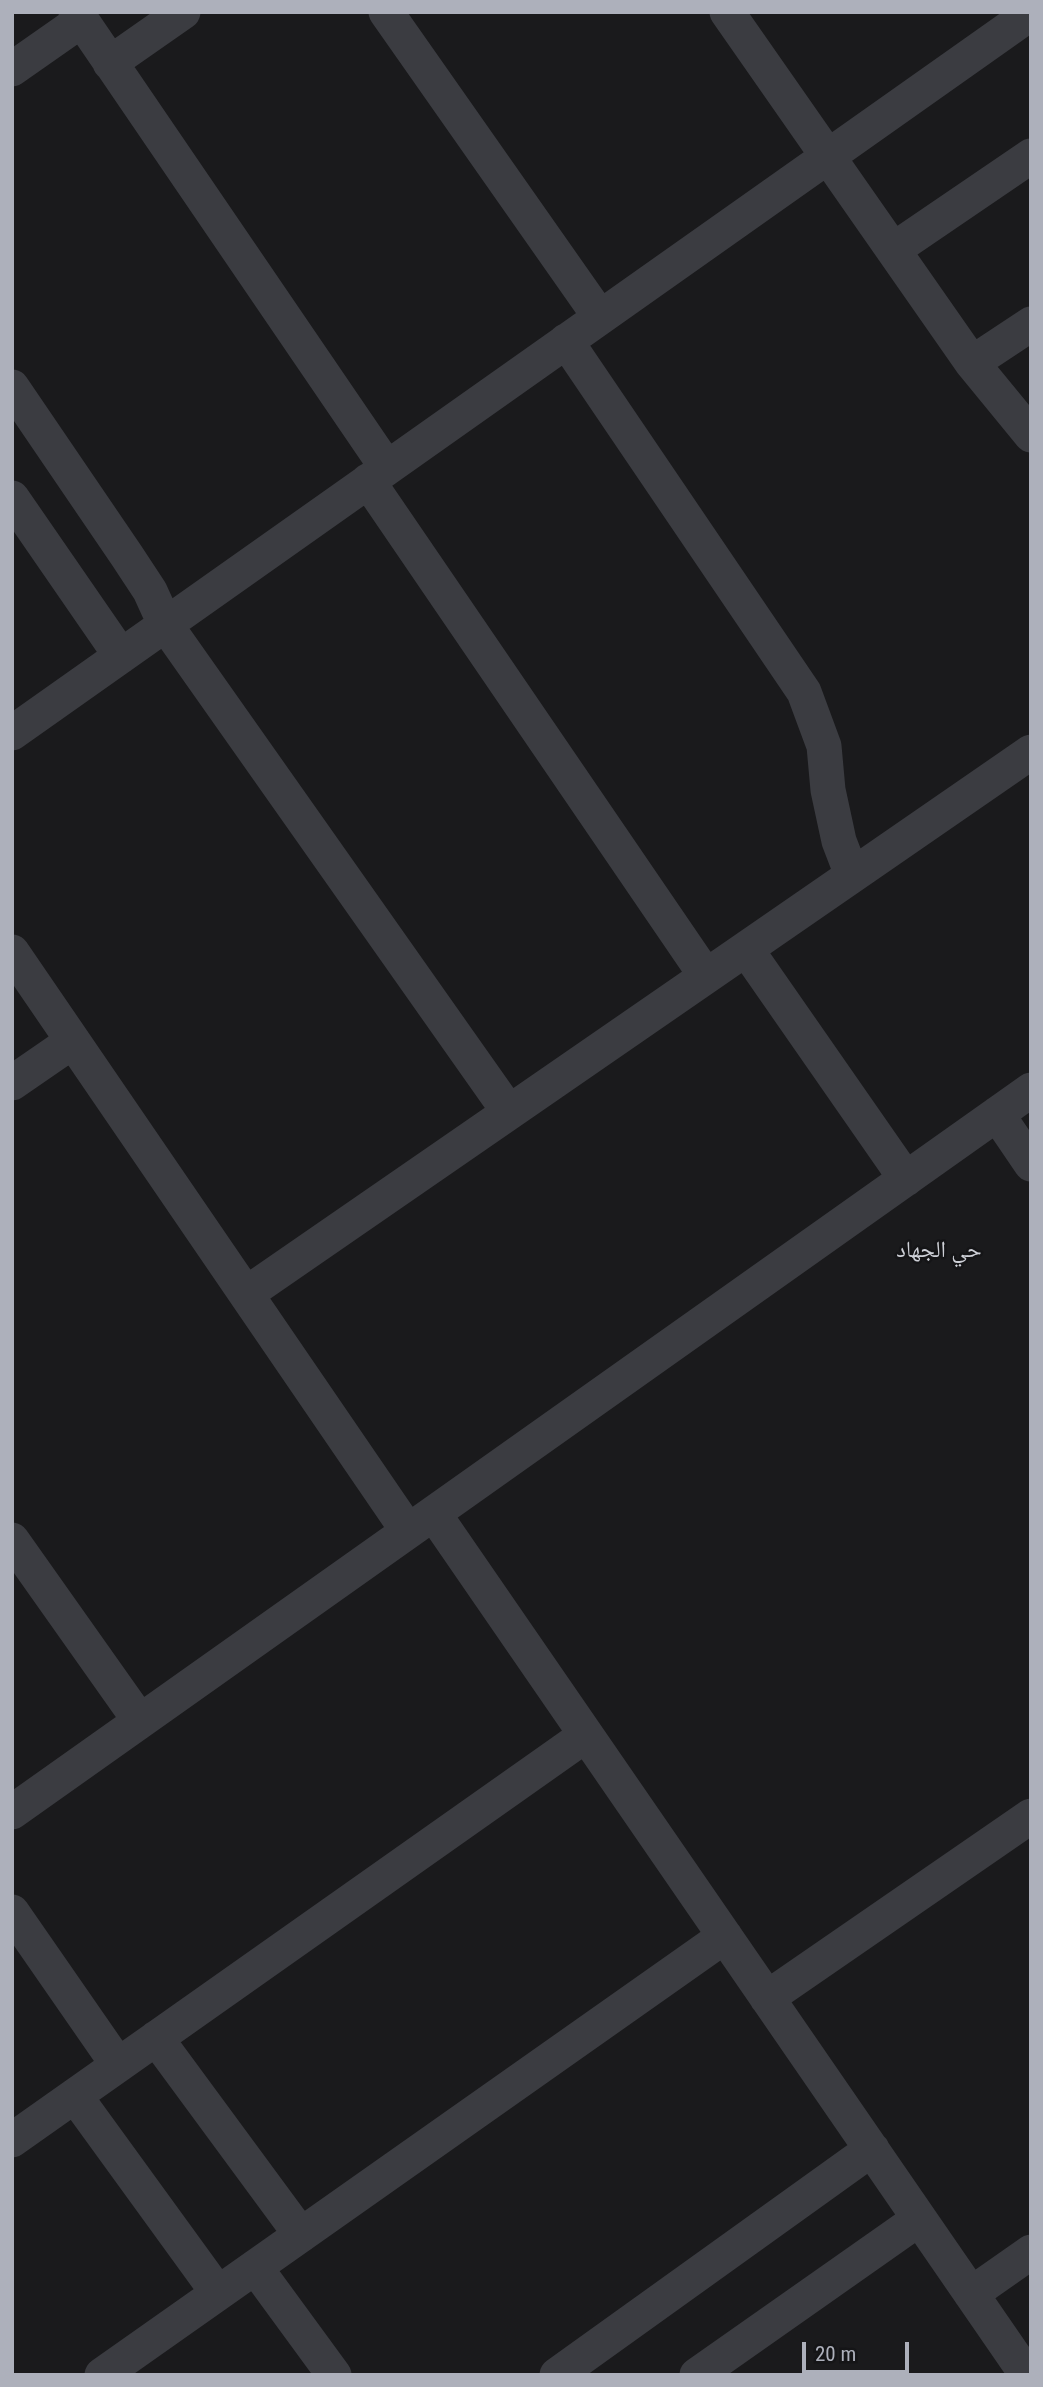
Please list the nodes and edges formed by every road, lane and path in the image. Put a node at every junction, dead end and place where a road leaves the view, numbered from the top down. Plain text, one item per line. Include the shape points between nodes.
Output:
1 (183, 12) edge
2 (386, 12) edge
3 (727, 12) edge
4 (1031, 13) edge
5 (79, 16) edge
6 (110, 63) junction
7 (12, 69) edge
8 (827, 156) junction
9 (1031, 156) edge
10 (893, 250) junction
11 (600, 317) junction
12 (1031, 324) edge
13 (566, 341) junction
14 (972, 363) junction
15 (12, 387) edge
16 (1031, 435) edge
17 (378, 475) junction
18 (12, 498) edge
19 (165, 624) junction
20 (121, 656) junction
21 (12, 733) edge
22 (1031, 752) edge
23 (852, 875) junction
24 (746, 949) junction
25 (12, 952) edge
26 (706, 976) junction
27 (73, 1041) junction
28 (12, 1083) edge
29 (1031, 1090) edge
30 (509, 1112) junction
31 (997, 1114) junction
32 (1031, 1164) edge
33 (906, 1178) junction
34 (246, 1294) junction
35 (421, 1523) junction
36 (12, 1540) edge
37 (141, 1721) junction
38 (586, 1735) junction
39 (12, 1812) edge
40 (1031, 1816) edge
41 (12, 1912) edge
42 (725, 1936) junction
43 (767, 1998) junction
44 (156, 2038) junction
45 (118, 2065) junction
46 (75, 2095) junction
47 (12, 2140) edge
48 (872, 2149) junction
49 (919, 2219) junction
50 (301, 2235) junction
51 (1031, 2252) edge
52 (255, 2267) junction
53 (218, 2293) junction
54 (971, 2294) junction
55 (102, 2375) edge
56 (334, 2375) edge
57 (557, 2375) edge
58 (697, 2375) edge
59 (1027, 2375) edge

1 - 6 street
2 - 11 street
3 - 8 street
4 - 8 street
5 - 6 street
5 - 7 street
6 - 17 street
8 - 10 street
8 - 11 street
9 - 10 street
10 - 14 street
11 - 13 street
12 - 14 street
13 - 17 street
13 - 23 street via 804,692 824,746 839,841
14 - 16 street
15 - 19 street via 142,580
17 - 19 street
17 - 26 street
18 - 20 street
19 - 20 street
19 - 30 street
20 - 21 street
22 - 23 street
23 - 24 street
24 - 26 street
24 - 33 street
25 - 27 street
26 - 30 street
27 - 28 street
27 - 34 street
29 - 31 street
30 - 34 street
31 - 32 street
31 - 33 street
33 - 35 street
34 - 35 street
35 - 37 street
35 - 38 street
36 - 37 street
37 - 39 street
38 - 42 street
38 - 44 street
40 - 43 street
41 - 45 street
42 - 43 street
42 - 50 street
43 - 48 street
44 - 45 street
44 - 50 street
45 - 46 street
46 - 47 street
46 - 53 street
48 - 49 street
48 - 57 street
49 - 54 street
49 - 58 street
50 - 52 street
51 - 54 street
52 - 53 street
52 - 56 street
53 - 55 street
54 - 59 street

